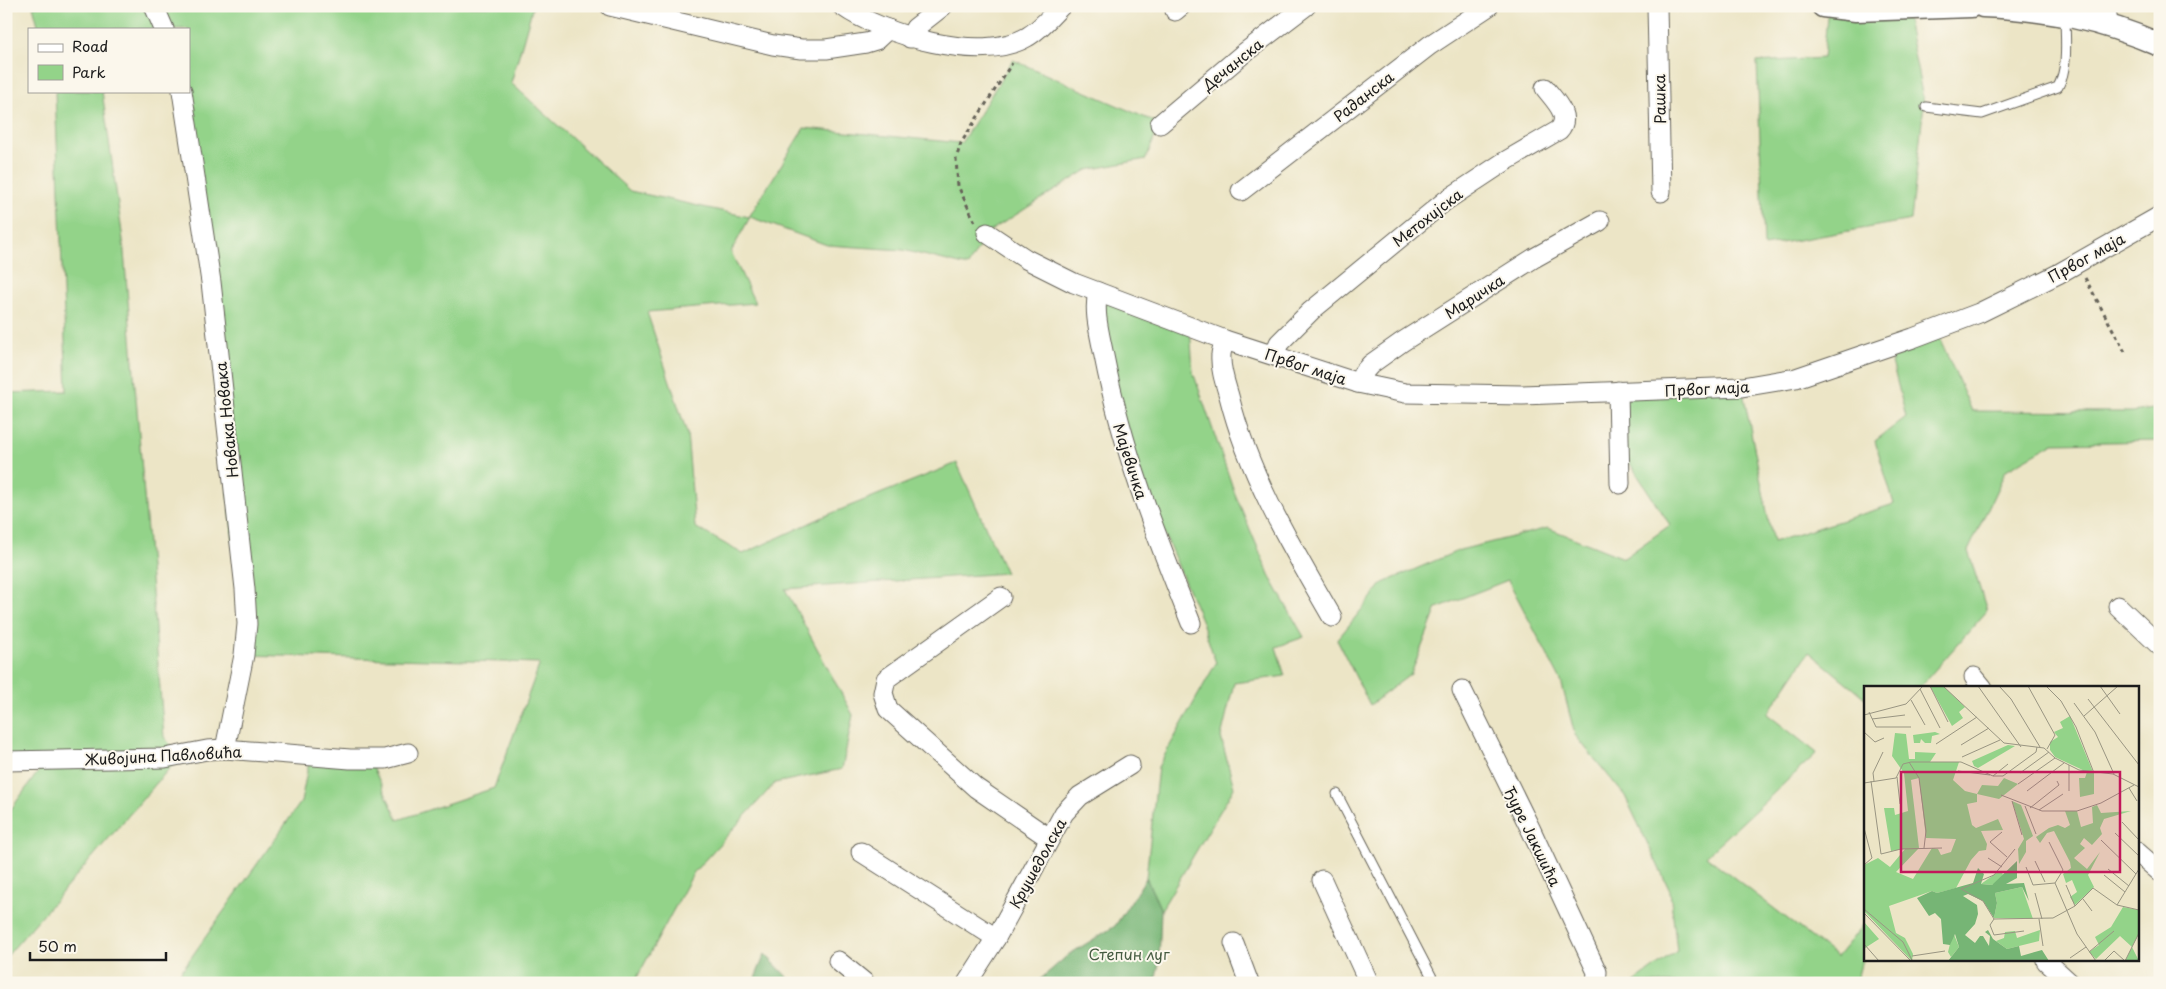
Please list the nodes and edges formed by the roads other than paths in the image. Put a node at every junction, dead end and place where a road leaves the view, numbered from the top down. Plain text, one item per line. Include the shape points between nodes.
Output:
1 (154, 6) edge
2 (610, 6) edge
3 (842, 6) edge
4 (942, 6) edge
5 (1061, 6) edge
6 (1306, 6) edge
7 (1489, 6) edge
8 (1657, 6) edge
9 (1823, 6) edge
10 (1971, 6) edge
11 (1983, 6) edge
12 (1905, 8) edge
13 (2065, 15) junction
14 (2107, 16) edge
15 (164, 28) edge
16 (888, 29) junction
17 (910, 38) junction
18 (2160, 45) edge
19 (1545, 88) dead end
20 (182, 92) edge
21 (1926, 108) dead end
22 (1160, 124) dead end
23 (1242, 190) dead end
24 (1661, 192) dead end
25 (2160, 216) edge
26 (1600, 221) dead end
27 (981, 229) road end
28 (1098, 292) junction
29 (1225, 340) junction
30 (1274, 355) junction
31 (1358, 383) junction
32 (1618, 391) junction
33 (1620, 484) dead end
34 (1001, 597) dead end
35 (2118, 606) dead end
36 (1332, 617) dead end
37 (1191, 623) dead end
38 (2160, 646) edge
39 (1462, 690) dead end
40 (225, 749) junction
41 (408, 752) dead end
42 (6, 762) edge
43 (1130, 765) dead end
44 (1337, 794) dead end
45 (1049, 838) junction
46 (861, 852) dead end
47 (2138, 853) edge
48 (2160, 872) edge
49 (1322, 880) dead end
50 (996, 938) junction
51 (1234, 943) dead end
52 (838, 962) dead end
53 (2047, 962) edge
54 (865, 983) edge
55 (967, 983) edge
56 (1249, 983) edge
57 (1369, 983) edge
58 (1435, 983) edge
59 (1596, 983) edge
60 (2070, 983) edge

1 - 15 street
2 - 16 street via 801,49 866,43 876,40
3 - 16 street
4 - 17 street via 915,28
5 - 17 street via 1028,37 1010,44 989,47 948,45
6 - 22 street, Дечанска
7 - 23 street, Раданска via 1430,45
8 - 24 street, Рашка
9 - 12 street via 1856,10
10 - 12 street
11 - 13 street
13 - 14 street
13 - 21 lane via 2065,68 2058,87 1982,114
14 - 18 street
16 - 17 street
19 - 30 street, Метохијска via 1564,115 1564,123 1559,130 1446,201 1310,311 1284,337
20 - 40 street, Новака Новака via 211,282 246,598 244,655
25 - 32 street, Првог маја via 2077,264 1961,321 1796,378 1742,387
26 - 31 street, Маричка via 1534,258 1402,342 1371,364
27 - 28 street, Првог маја via 1048,272
28 - 29 street, Првог маја
28 - 37 street, Мајевичка via 1096,310 1102,346 1122,434 1156,536
29 - 30 street, Првог маја
29 - 36 street via 1221,354 1222,373 1244,444 1284,533
30 - 31 street, Првог маја
31 - 32 street, Првог маја via 1389,391 1421,393 1522,395
32 - 33 street
34 - 45 street via 886,679 884,693 888,709 976,788
35 - 38 street
39 - 59 street, Ђуре Јакшића via 1597,972
40 - 41 street, Живојина Павловића via 350,760 385,760
40 - 42 street, Живојина Павловића via 165,758
43 - 45 street, Крушедолска via 1080,796 1064,813
44 - 58 lane
45 - 50 street, Крушедолска
46 - 50 street
47 - 48 street
49 - 57 street
50 - 55 street, Крушедолска
51 - 56 street
52 - 54 street
53 - 60 street

